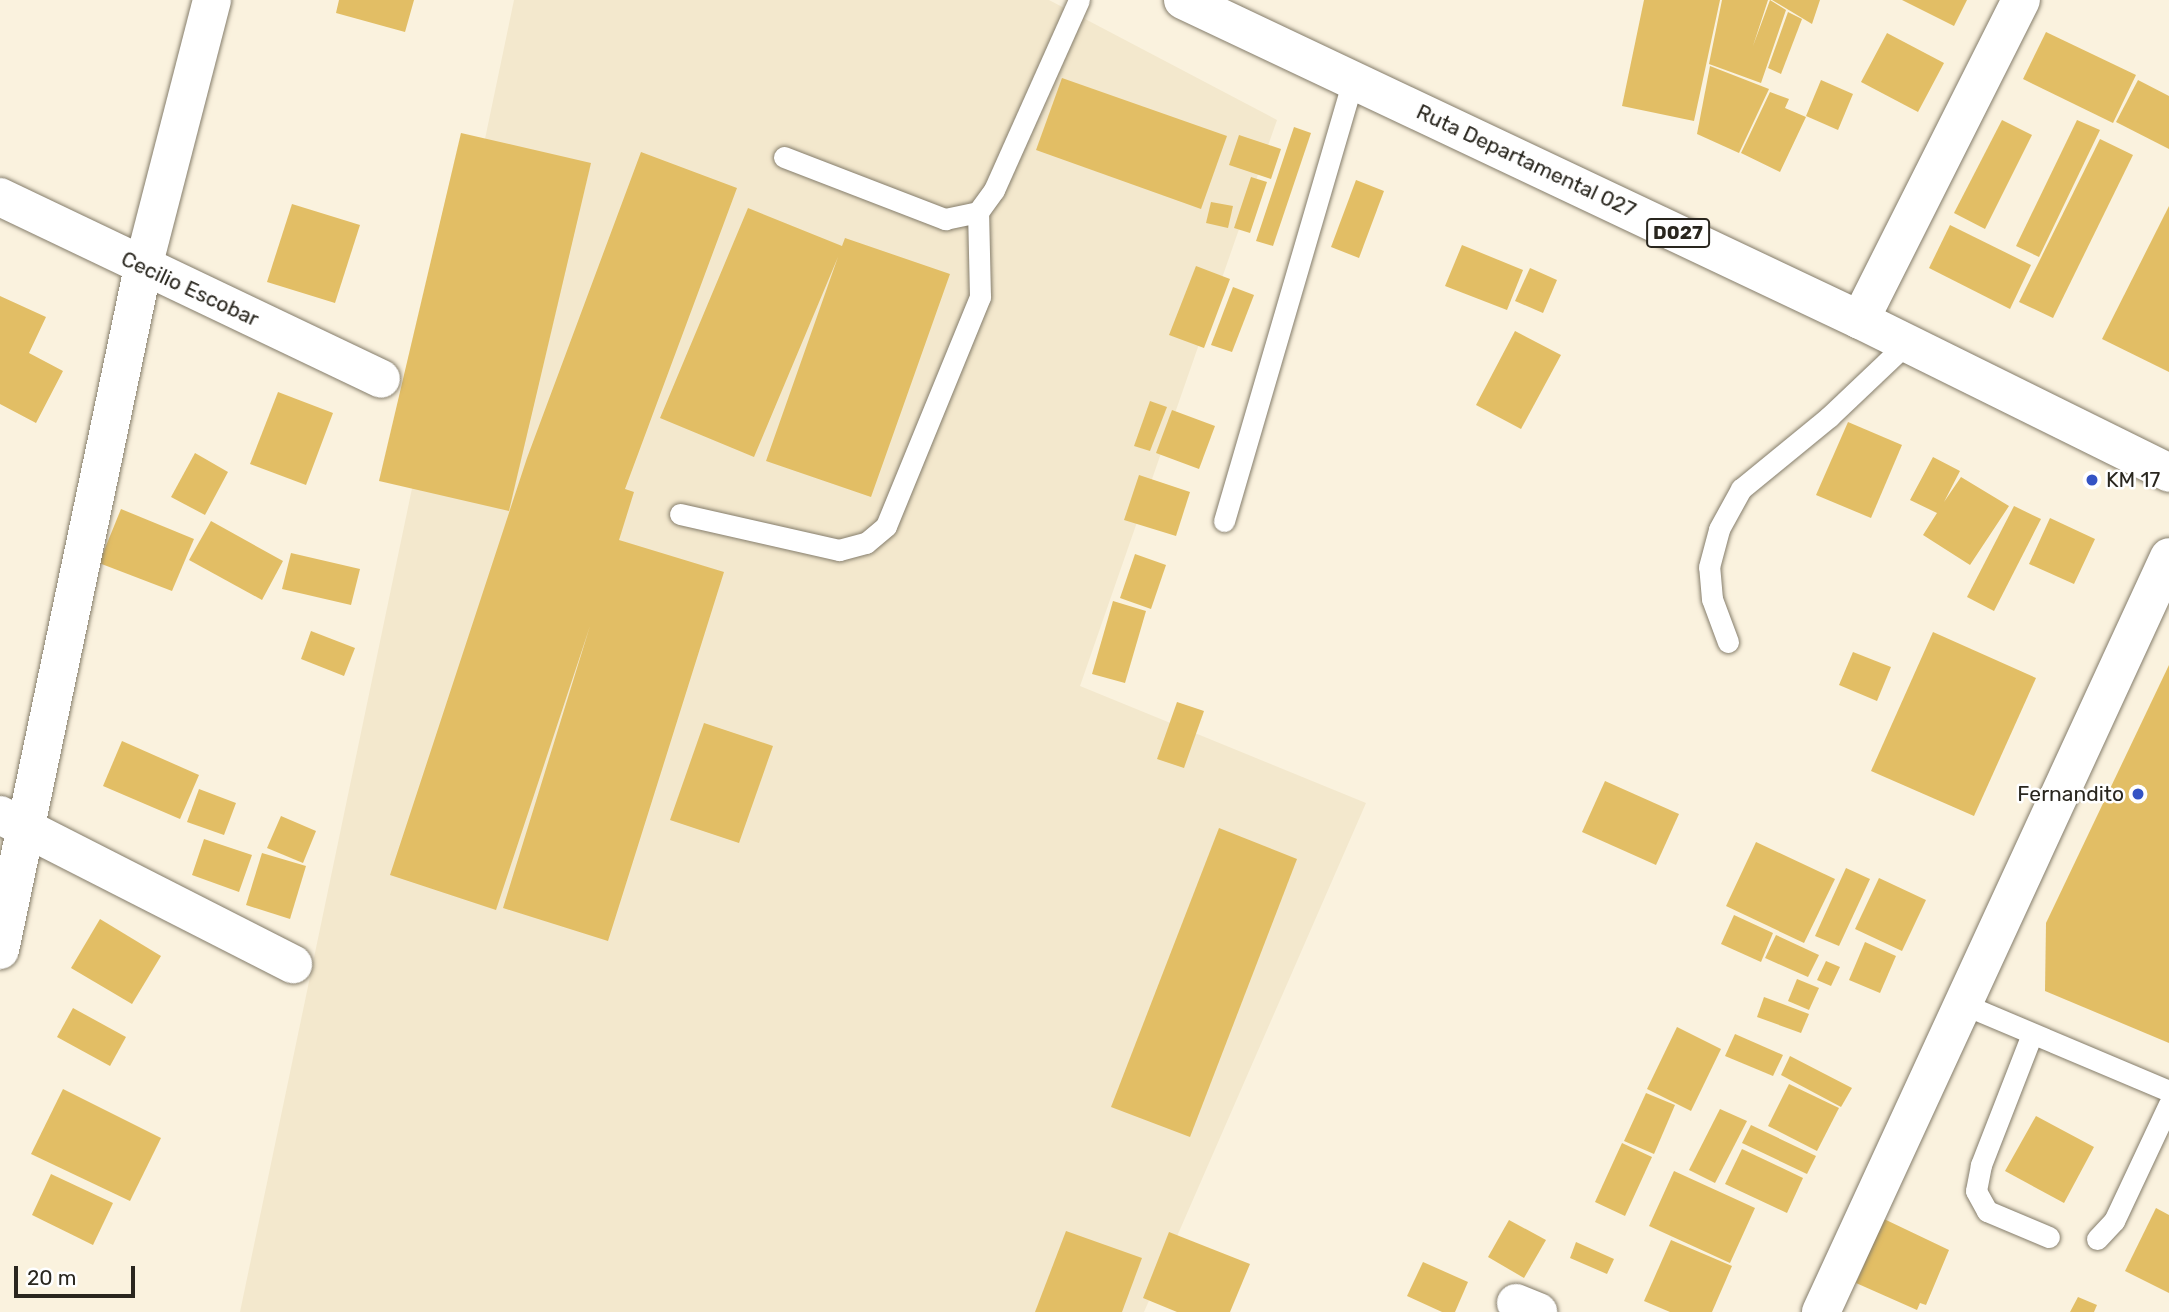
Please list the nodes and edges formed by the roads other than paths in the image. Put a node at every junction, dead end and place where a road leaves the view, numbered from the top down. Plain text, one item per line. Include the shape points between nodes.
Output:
1 (212, 0) edge
2 (1079, 0) edge
3 (1183, 0) edge
4 (2021, 0) edge
5 (1353, 79) junction
6 (784, 157) dead end
7 (0, 197) edge
8 (978, 212) junction
9 (143, 267) junction
10 (1860, 320) junction
11 (1907, 343) junction
12 (382, 379) dead end
13 (2169, 472) edge
14 (680, 514) dead end
15 (1224, 521) dead end
16 (2169, 557) edge
17 (1728, 642) dead end
18 (13, 821) edge
19 (0, 950) edge
20 (293, 964) dead end
21 (1963, 1004) junction
22 (2032, 1034) junction
23 (2169, 1091) edge
24 (2169, 1104) edge
25 (2049, 1237) dead end
26 (2097, 1239) dead end
27 (1821, 1312) edge

1 - 9 street
2 - 8 lane via 994,190
3 - 5 street, Ruta Departamental 027 / D027
4 - 10 street
5 - 10 street, Ruta Departamental 027 / D027
5 - 15 lane
6 - 8 lane via 945,219
7 - 9 street, Cecilio Escobar
8 - 14 lane via 980,297 886,526 866,543 839,550
9 - 12 street, Cecilio Escobar
9 - 18 street
10 - 11 street, Ruta Departamental 027 / D027
11 - 13 street, Ruta Departamental 027 / D027
11 - 17 lane via 1829,417 1741,489 1719,529 1709,567 1712,599
16 - 21 street
18 - 19 street
18 - 20 street
21 - 22 lane
21 - 27 street
22 - 23 lane
22 - 25 lane via 1980,1166 1976,1191 1987,1211
24 - 26 lane via 2114,1221

